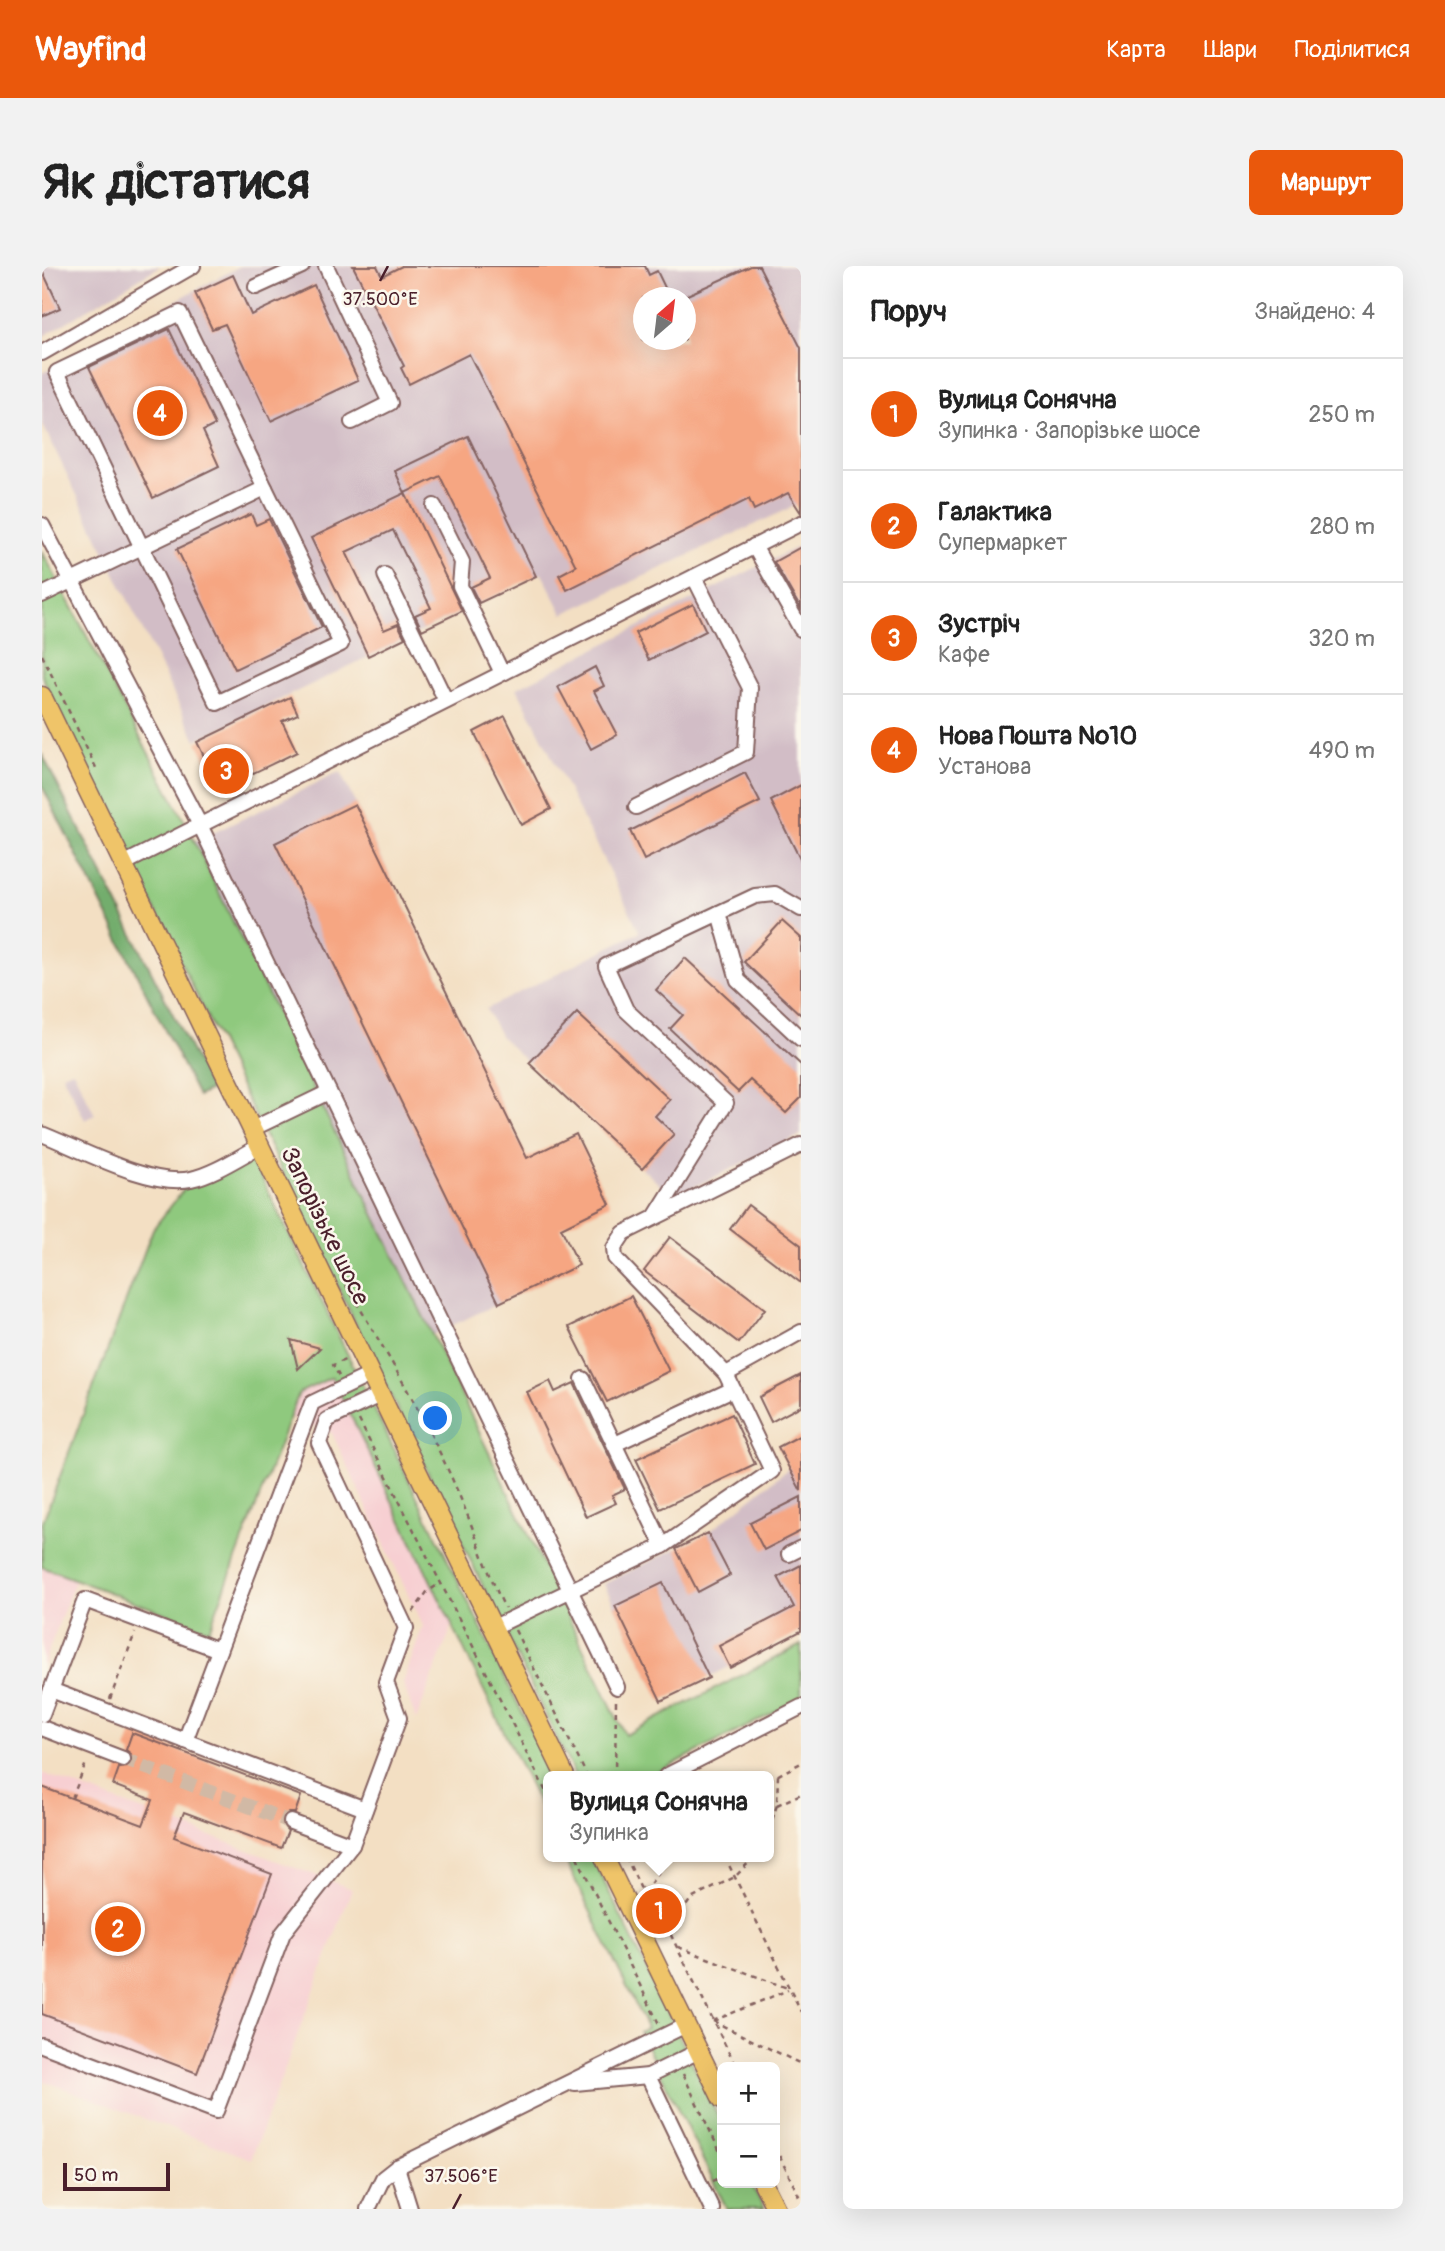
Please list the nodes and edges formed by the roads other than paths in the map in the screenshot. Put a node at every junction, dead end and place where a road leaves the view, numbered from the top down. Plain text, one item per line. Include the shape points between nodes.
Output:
1 (193, 266) edge
2 (302, 266) edge
3 (326, 266) edge
4 (256, 287) dead end
5 (42, 353) edge
6 (352, 422) dead end
7 (265, 488) junction
8 (434, 506) dead end
9 (801, 523) edge
10 (42, 525) edge
11 (754, 546) junction
12 (142, 547) junction
13 (385, 575) dead end
14 (694, 577) junction
15 (71, 581) junction
16 (42, 596) edge
17 (801, 629) edge
18 (502, 673) junction
19 (42, 696) edge
20 (446, 701) junction
21 (636, 807) dead end
22 (200, 825) junction
23 (123, 864) junction
24 (801, 909) edge
25 (719, 913) junction
26 (801, 1039) edge
27 (329, 1092) junction
28 (252, 1129) junction
29 (42, 1134) edge
30 (801, 1145) edge
31 (260, 1146) junction
32 (654, 1218) junction
33 (801, 1332) edge
34 (726, 1374) junction
35 (370, 1375) junction
36 (583, 1379) dead end
37 (733, 1389) junction
38 (380, 1395) junction
39 (299, 1436) junction
40 (319, 1443) junction
41 (615, 1444) junction
42 (663, 1546) junction
43 (570, 1591) junction
44 (492, 1628) junction
45 (219, 1650) junction
46 (617, 1687) road end
47 (51, 1690) junction
48 (801, 1707) edge
49 (42, 1714) edge
50 (42, 1728) edge
51 (185, 1741) junction
52 (123, 1759) tunnel mouth
53 (563, 1771) edge
54 (676, 1771) edge
55 (365, 1809) junction
56 (291, 1822) tunnel mouth
57 (352, 1845) junction
58 (606, 1862) edge
59 (685, 2025) junction
60 (42, 2045) edge
61 (699, 2051) junction
62 (648, 2076) junction
63 (566, 2084) junction
64 (717, 2089) edge
65 (397, 2166) junction
66 (766, 2188) edge
67 (368, 2209) edge
68 (410, 2209) edge
69 (712, 2209) edge
70 (776, 2209) edge

1 - 5 street
2 - 4 street
3 - 6 street via 390,404
7 - 12 street
7 - 12 street via 341,644 217,703
7 - 12 street via 180,313 57,372
8 - 18 street via 461,562 460,586
9 - 11 street
10 - 15 street
11 - 14 street
11 - 17 street
12 - 15 street
13 - 20 street
14 - 18 street
14 - 21 street via 750,688 746,752
15 - 16 street
15 - 22 street
18 - 20 street
19 - 23 main road, Запорізьке шосе
20 - 22 street
22 - 23 street
22 - 27 street
23 - 28 main road, Запорізьке шосе
24 - 25 street via 775,894 755,896
25 - 26 street via 738,980
25 - 32 street via 606,966 626,1010 726,1103
27 - 28 street
27 - 43 street
28 - 31 main road, Запорізьке шосе
29 - 31 street via 168,1180 192,1179
30 - 32 street
31 - 35 main road, Запорізьке шосе
32 - 34 street via 617,1239 615,1258
33 - 34 street
34 - 37 street
35 - 38 main road, Запорізьке шосе
35 - 39 street via 312,1403
36 - 41 street
37 - 41 street
37 - 42 street via 772,1471
38 - 40 street via 327,1420
38 - 44 main road, Запорізьке шосе
39 - 40 street
39 - 45 street
40 - 55 street via 406,1628 386,1682 399,1718
41 - 42 street
42 - 43 street
43 - 44 street
43 - 46 street
44 - 53 main road, Запорізьке шосе
45 - 47 street via 85,1600
45 - 51 street
47 - 49 street
47 - 51 street
48 - 54 street
50 - 52 street
51 - 55 street
55 - 57 street
56 - 57 street
57 - 60 street via 283,1933 216,2111
58 - 59 main road
59 - 61 main road
59 - 63 street
61 - 62 street
61 - 64 main road
62 - 63 street
62 - 69 street
63 - 65 street
65 - 67 street via 383,2178
65 - 68 street
66 - 70 main road

